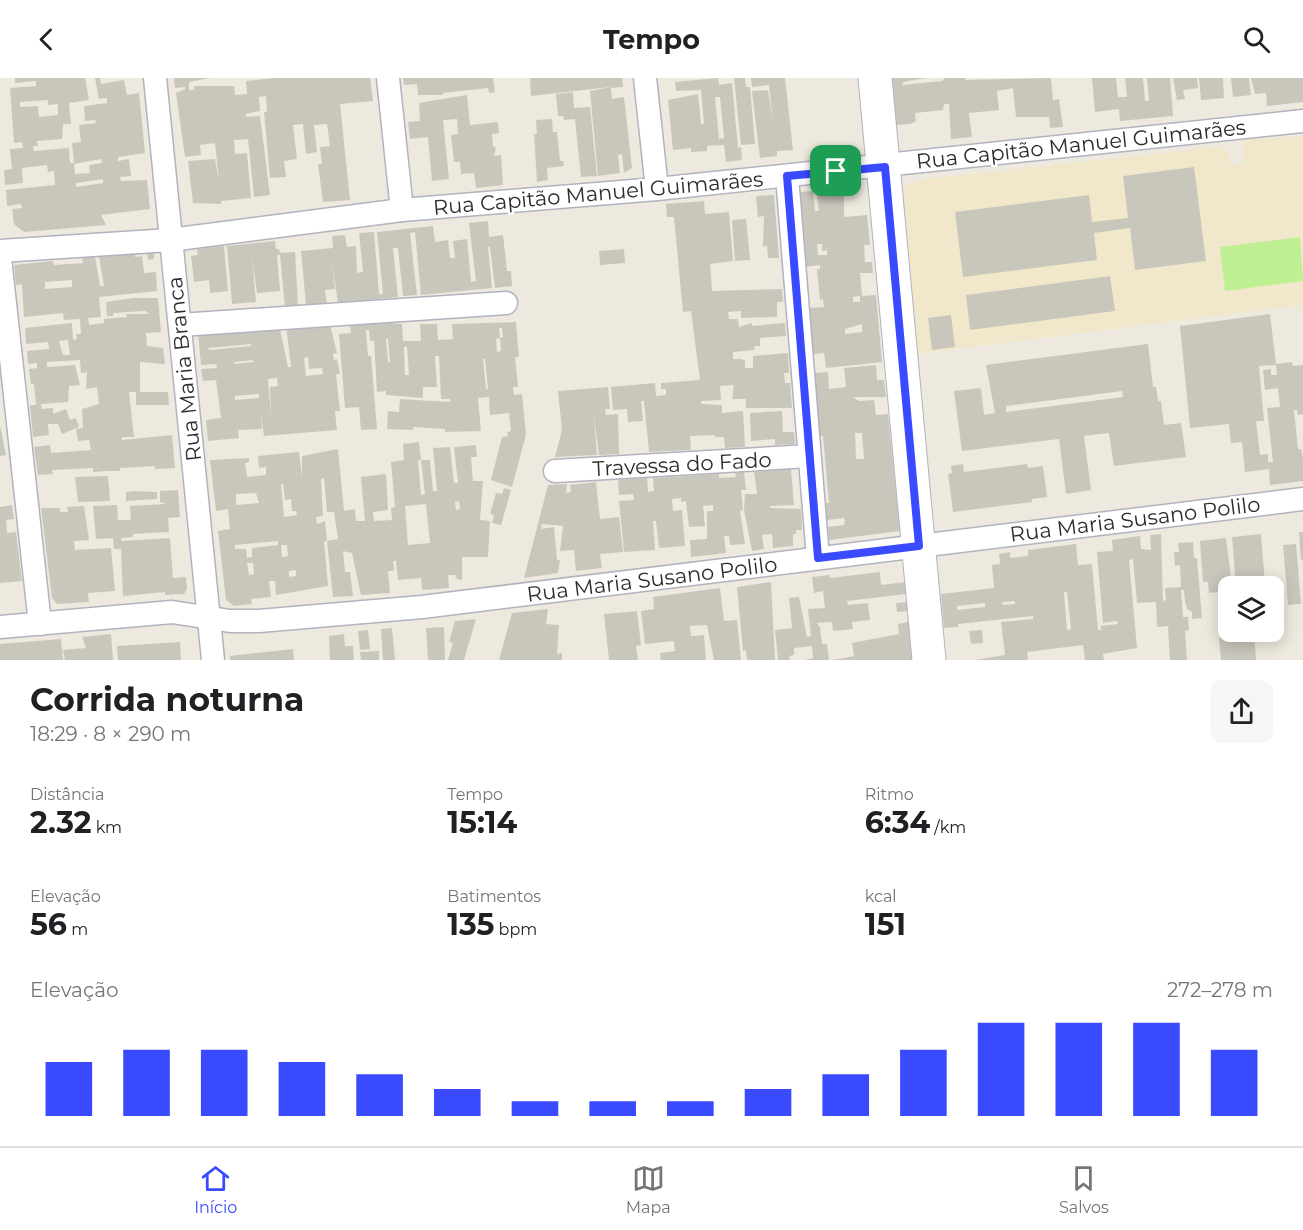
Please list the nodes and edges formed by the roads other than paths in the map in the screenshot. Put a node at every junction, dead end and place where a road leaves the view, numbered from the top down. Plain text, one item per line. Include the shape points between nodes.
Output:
1 (155, 78) edge
2 (388, 78) edge
3 (645, 78) edge
4 (875, 78) edge
5 (1303, 121) edge
6 (885, 167) junction
7 (787, 176) junction
8 (657, 189) junction
9 (402, 210) junction
10 (170, 240) junction
11 (0, 251) edge
12 (0, 258) edge
13 (506, 303) dead end
14 (180, 325) junction
15 (809, 456) junction
16 (555, 471) dead end
17 (1303, 499) edge
18 (919, 546) junction
19 (818, 558) junction
20 (209, 617) junction
21 (40, 624) junction
22 (0, 627) edge
23 (213, 660) edge
24 (929, 660) edge

1 - 10 street, Rua Maria Branca
2 - 9 street
3 - 8 street
4 - 6 street
5 - 6 street, Rua Capitão Manuel Guimarães
6 - 7 street, Rua Capitão Manuel Guimarães
6 - 18 street
7 - 8 street, Rua Capitão Manuel Guimarães
7 - 15 street
8 - 9 street, Rua Capitão Manuel Guimarães
9 - 10 street, Rua Capitão Manuel Guimarães
10 - 11 street, Rua Capitão Manuel Guimarães
10 - 14 street, Rua Maria Branca
12 - 21 street
13 - 14 street
14 - 20 street, Rua Maria Branca
15 - 16 street, Travessa do Fado
15 - 19 street
17 - 18 street, Rua Maria Susano Polilo
18 - 19 street, Rua Maria Susano Polilo
18 - 24 street
19 - 20 street, Rua Maria Susano Polilo via 422,607 260,621
20 - 21 street, Rua Maria Susano Polilo via 172,612
20 - 23 street, Rua Maria Branca
21 - 22 street, Rua Maria Susano Polilo

